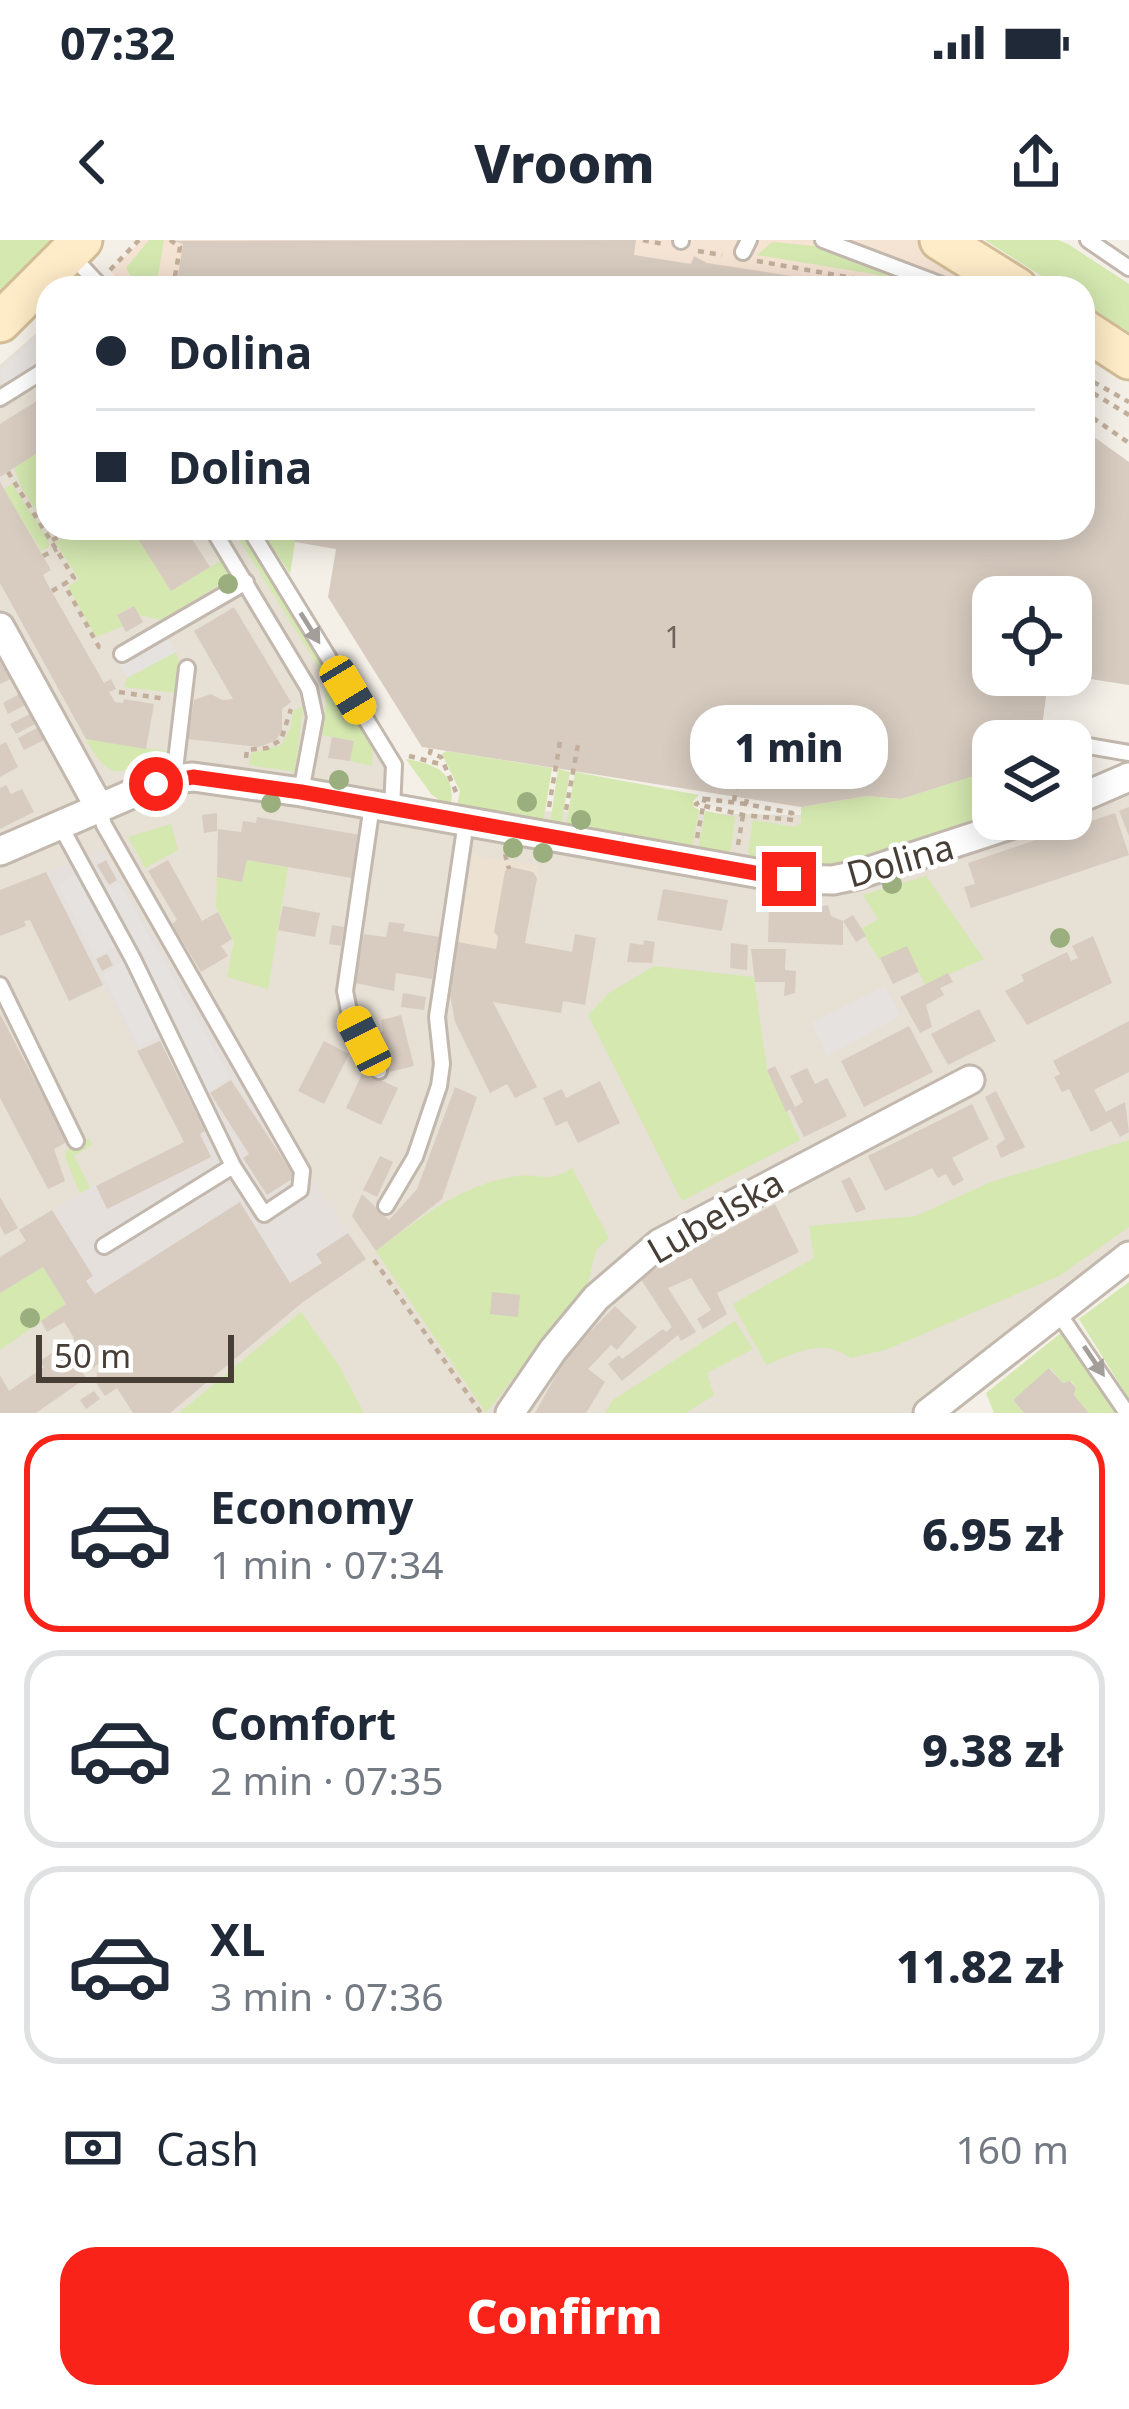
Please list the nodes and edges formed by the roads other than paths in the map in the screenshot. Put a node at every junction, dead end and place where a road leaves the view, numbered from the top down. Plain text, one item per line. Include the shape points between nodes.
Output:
1 (823, 240) edge
2 (940, 240) edge
3 (1088, 240) edge
4 (76, 247) edge
5 (1129, 268) edge
6 (47, 276) edge
7 (94, 276) edge
8 (918, 276) edge
9 (998, 276) edge
10 (36, 286) edge
11 (0, 322) edge
12 (1095, 337) edge
13 (1129, 359) edge
14 (36, 376) edge
15 (0, 398) edge
16 (219, 540) edge
17 (256, 540) edge
18 (246, 583) junction
19 (0, 627) edge
20 (122, 654) road end
21 (187, 668) dead end
22 (1092, 747) edge
23 (1129, 753) edge
24 (1129, 776) edge
25 (174, 778) junction
26 (301, 792) junction
27 (1092, 793) edge
28 (382, 807) junction
29 (99, 808) junction
30 (466, 822) junction
31 (60, 825) junction
32 (972, 836) edge
33 (0, 851) edge
34 (0, 985) edge
35 (379, 1071) dead end
36 (970, 1080) dead end
37 (76, 1141) dead end
38 (233, 1166) junction
39 (386, 1206) dead end
40 (104, 1246) dead end
41 (1129, 1256) edge
42 (1057, 1311) junction
43 (510, 1413) edge
44 (928, 1413) edge
45 (1127, 1413) edge

1 - 8 lane
2 - 9 main road
3 - 5 lane
4 - 6 main road
4 - 7 lane
10 - 11 main road
12 - 13 main road
14 - 15 lane
16 - 18 lane
17 -> 28 lane via 394,765
18 - 20 lane
18 - 26 lane via 311,695 315,717
19 - 29 street
21 - 25 lane
22 - 23 lane
24 - 27 street
25 - 26 street, Dolina
25 - 29 street, Dolina
26 - 28 street, Dolina
28 - 30 street, Dolina
28 - 35 lane via 345,991
29 - 31 street, Dolina
29 - 38 lane via 299,1164 300,1190 264,1214
30 - 32 street, Dolina via 789,879 832,880
30 - 39 lane via 436,1017 439,1087 416,1157
31 - 33 street, Dolina
31 - 38 lane
34 - 37 lane
36 - 43 street, Lubelska via 660,1243 596,1298
38 - 40 lane
41 - 42 street
42 - 44 street
42 -> 45 lane

